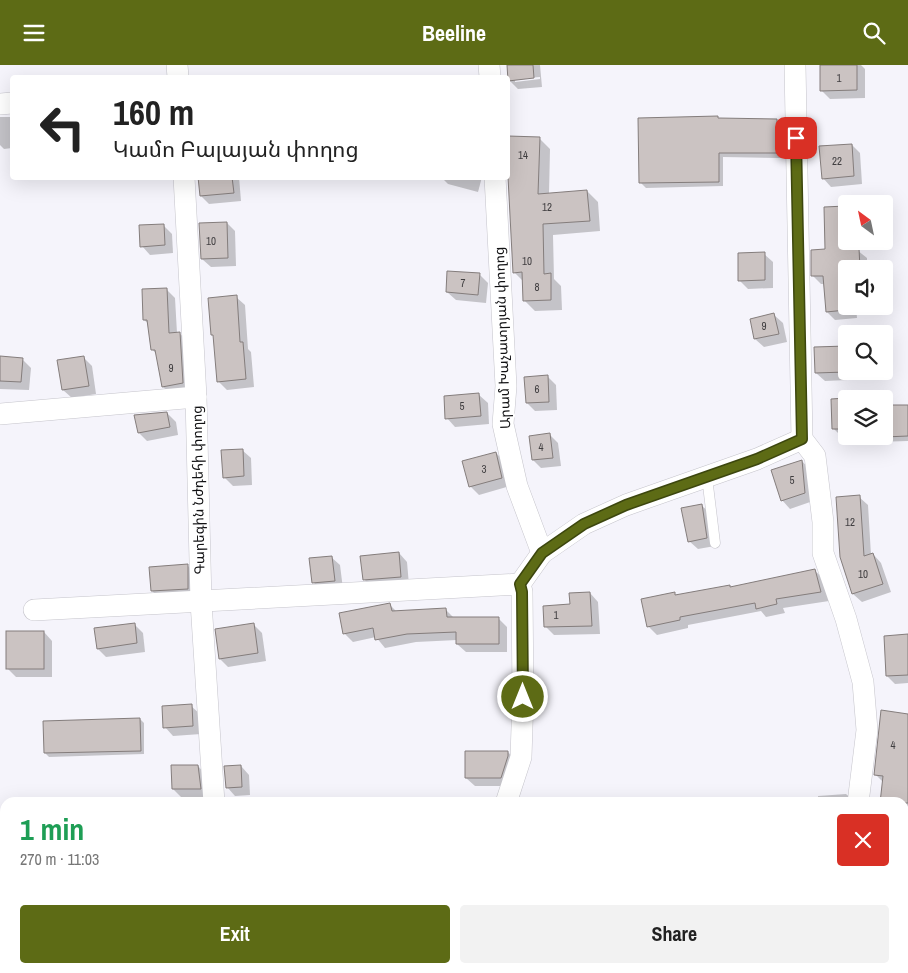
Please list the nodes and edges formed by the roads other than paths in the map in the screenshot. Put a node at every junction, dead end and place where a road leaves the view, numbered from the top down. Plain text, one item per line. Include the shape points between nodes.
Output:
1 (795, 65) edge
2 (184, 180) edge
3 (495, 180) edge
4 (196, 397) junction
5 (0, 414) edge
6 (802, 439) junction
7 (707, 477) junction
8 (715, 543) dead end
9 (542, 553) junction
10 (520, 584) junction
11 (201, 602) junction
12 (34, 610) dead end
13 (214, 797) edge
14 (508, 797) edge
15 (859, 797) edge

1 - 6 street
2 - 4 street, Գարեգին Նժդեհի փողոց
3 - 9 street, Արամ Խաչատրյան փողոց via 506,386 503,424 517,486
4 - 5 street
4 - 11 street, Գարեգին Նժդեհի փողոց
6 - 7 street
6 - 15 street via 815,456 823,522 823,553 863,682 867,729
7 - 8 lane
7 - 9 street via 626,505 584,524
9 - 10 street
10 - 11 street
10 - 14 street via 521,757
11 - 12 street
11 - 13 street, Գարեգին Նժդեհի փողոց

